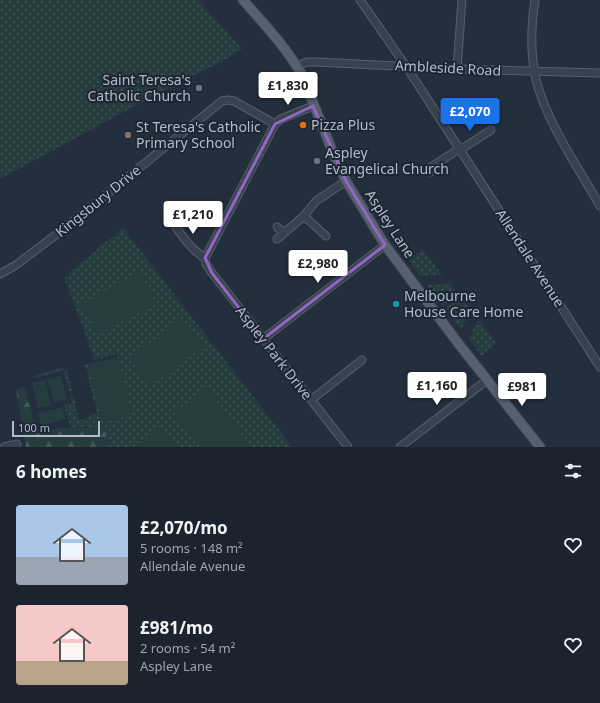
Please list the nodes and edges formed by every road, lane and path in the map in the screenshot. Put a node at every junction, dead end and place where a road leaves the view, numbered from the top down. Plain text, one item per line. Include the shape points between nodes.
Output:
1 (243, 0) edge
2 (360, 0) edge
3 (462, 0) edge
4 (535, 0) edge
5 (296, 66) junction
6 (406, 66) junction
7 (457, 69) junction
8 (535, 71) junction
9 (600, 73) edge
10 (313, 106) junction
11 (275, 124) junction
12 (491, 130) dead end
13 (459, 150) junction
14 (430, 172) dead end
15 (346, 181) junction
16 (600, 206) edge
17 (304, 216) junction
18 (172, 222) dead end
19 (277, 227) dead end
20 (284, 233) junction
21 (326, 236) dead end
22 (277, 239) dead end
23 (385, 245) junction
24 (205, 258) junction
25 (0, 274) edge
26 (263, 339) junction
27 (362, 360) dead end
28 (600, 367) edge
29 (487, 380) junction
30 (311, 400) junction
31 (17, 444) dead end
32 (4, 447) edge
33 (348, 447) edge
34 (400, 447) edge
35 (540, 447) edge

1 - 5 main road, Aspley Lane
2 - 6 street, Allendale Avenue
3 - 7 street
4 - 8 street via 532,34
5 - 6 street, Ambleside Road via 316,62
5 - 10 main road, Aspley Lane
6 - 7 street, Ambleside Road
6 - 13 street, Allendale Avenue
7 - 8 street, Ambleside Road
8 - 9 street, Ambleside Road
8 - 16 street via 542,99 550,116
10 - 11 street
10 - 15 main road, Aspley Lane
11 - 24 street
11 - 25 street, Kingsbury Drive via 234,101 222,101 66,227
12 - 13 street
13 - 14 street via 428,169
13 - 28 street, Allendale Avenue
15 - 17 street via 316,201
15 - 23 main road, Aspley Lane
17 - 20 street
17 - 21 street
18 - 24 street via 192,249
19 - 20 street
20 - 22 street
23 - 26 street
23 - 29 main road, Aspley Lane
24 - 26 street, Aspley Park Drive via 212,274
26 - 30 street, Aspley Park Drive
27 - 30 street
29 - 34 street
29 - 35 main road, Aspley Lane
30 - 33 street, Aspley Park Drive
31 - 32 street

